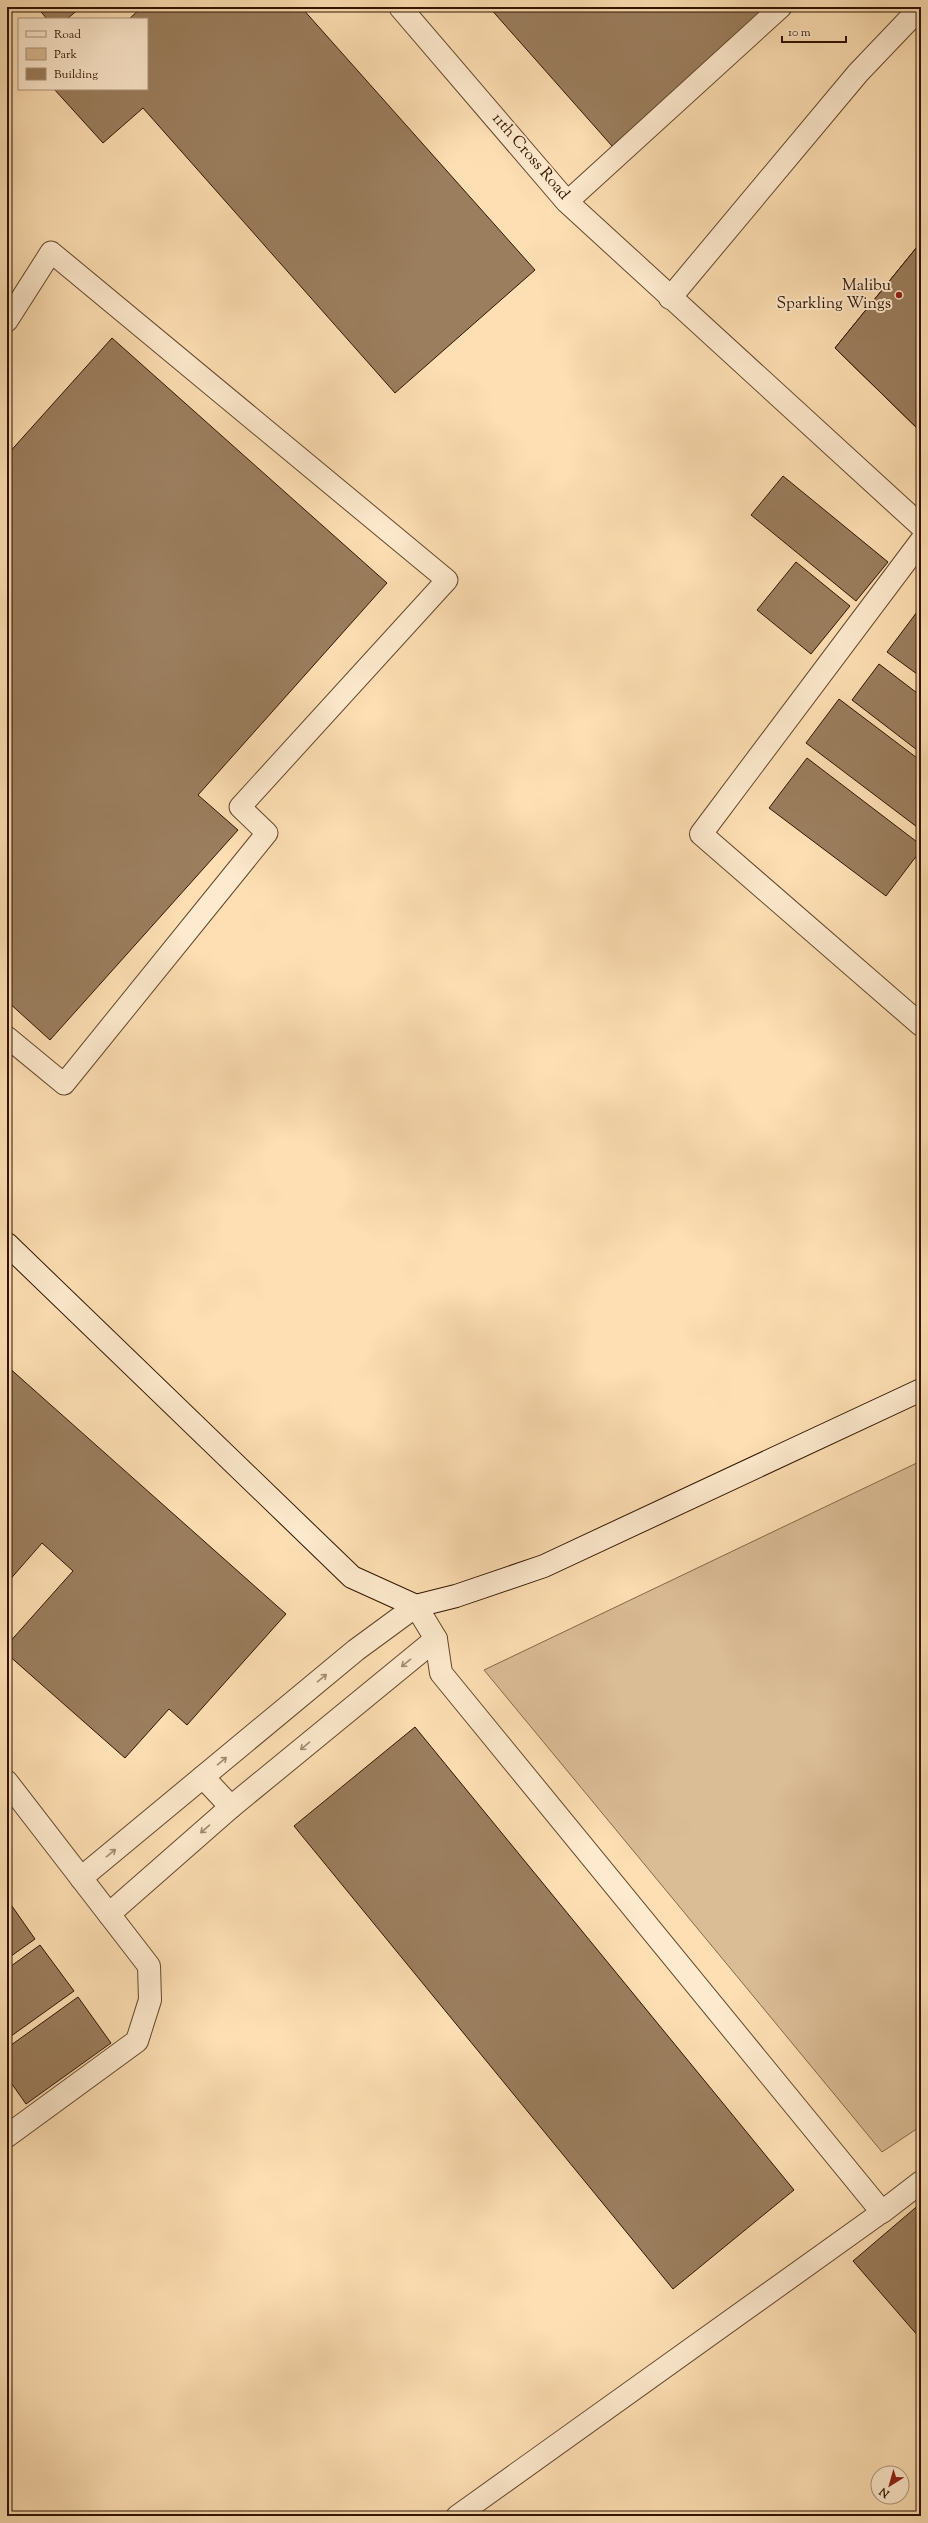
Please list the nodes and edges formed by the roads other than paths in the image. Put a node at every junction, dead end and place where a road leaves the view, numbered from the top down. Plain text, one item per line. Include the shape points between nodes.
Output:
1 (400, 7) edge
2 (781, 7) edge
3 (921, 7) edge
4 (568, 202) junction
5 (670, 298) junction
6 (7, 321) edge
7 (921, 526) edge
8 (921, 541) edge
9 (921, 1025) edge
10 (7, 1037) edge
11 (7, 1244) edge
12 (921, 1390) edge
13 (416, 1606) junction
14 (436, 1639) junction
15 (203, 1777) junction
16 (7, 1782) edge
17 (230, 1807) junction
18 (81, 1878) junction
19 (109, 1914) junction
20 (7, 2136) edge
21 (921, 2182) edge
22 (882, 2212) junction
23 (457, 2516) edge

1 - 4 street, 11th Cross Road
2 - 4 lane
3 - 5 street via 858,73
4 - 5 street, 11th Cross Road
5 - 7 street, 11th Cross Road
6 - 10 lane via 51,252 447,580 240,807 267,833 64,1084
8 - 9 street via 701,834
11 - 13 street via 352,1577
12 - 13 street via 544,1566 456,1596
13 - 14 street
15 -> 13 street via 356,1650
14 -> 17 street
14 - 22 street via 441,1673
15 - 17 street
18 -> 15 street
16 - 18 street
17 -> 19 street
18 - 19 street
19 - 20 street via 150,1966 150,2000 137,2041
21 - 22 street
22 - 23 lane

